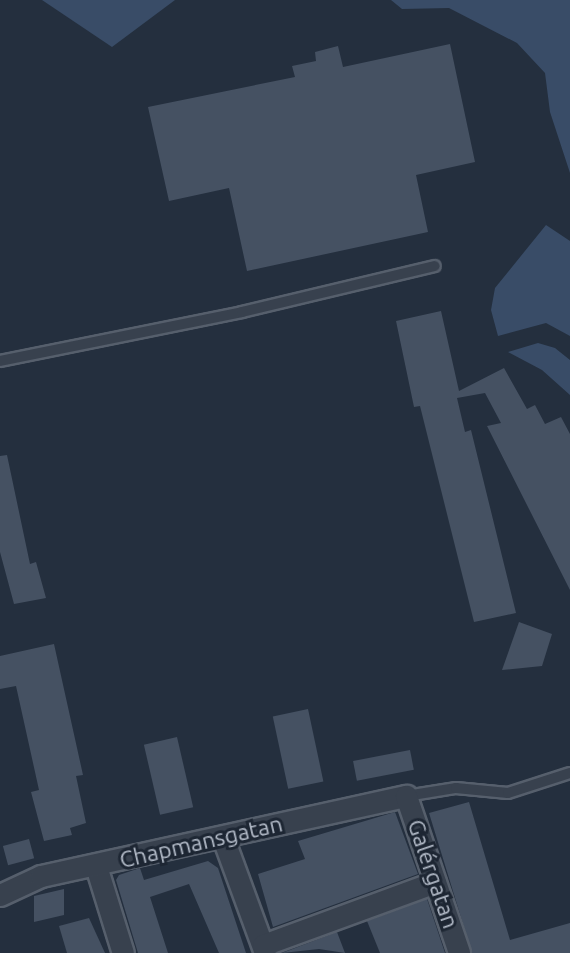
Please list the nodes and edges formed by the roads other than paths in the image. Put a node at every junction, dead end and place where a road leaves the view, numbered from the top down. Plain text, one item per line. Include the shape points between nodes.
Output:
1 (435, 266) dead end
2 (0, 361) edge
3 (570, 773) edge
4 (406, 796) junction
5 (223, 838) junction
6 (96, 866) junction
7 (435, 882) junction
8 (0, 895) edge
9 (264, 949) edge
10 (124, 953) edge
11 (459, 953) edge

1 - 2 lane via 242,312
3 - 4 lane via 508,793 456,788
4 - 5 street, Chapmansgatan
4 - 7 street, Galérgatan
5 - 6 street, Chapmansgatan
5 - 9 street
6 - 8 street, Chapmansgatan via 41,876
6 - 10 street
7 - 9 street
7 - 11 street, Galérgatan

